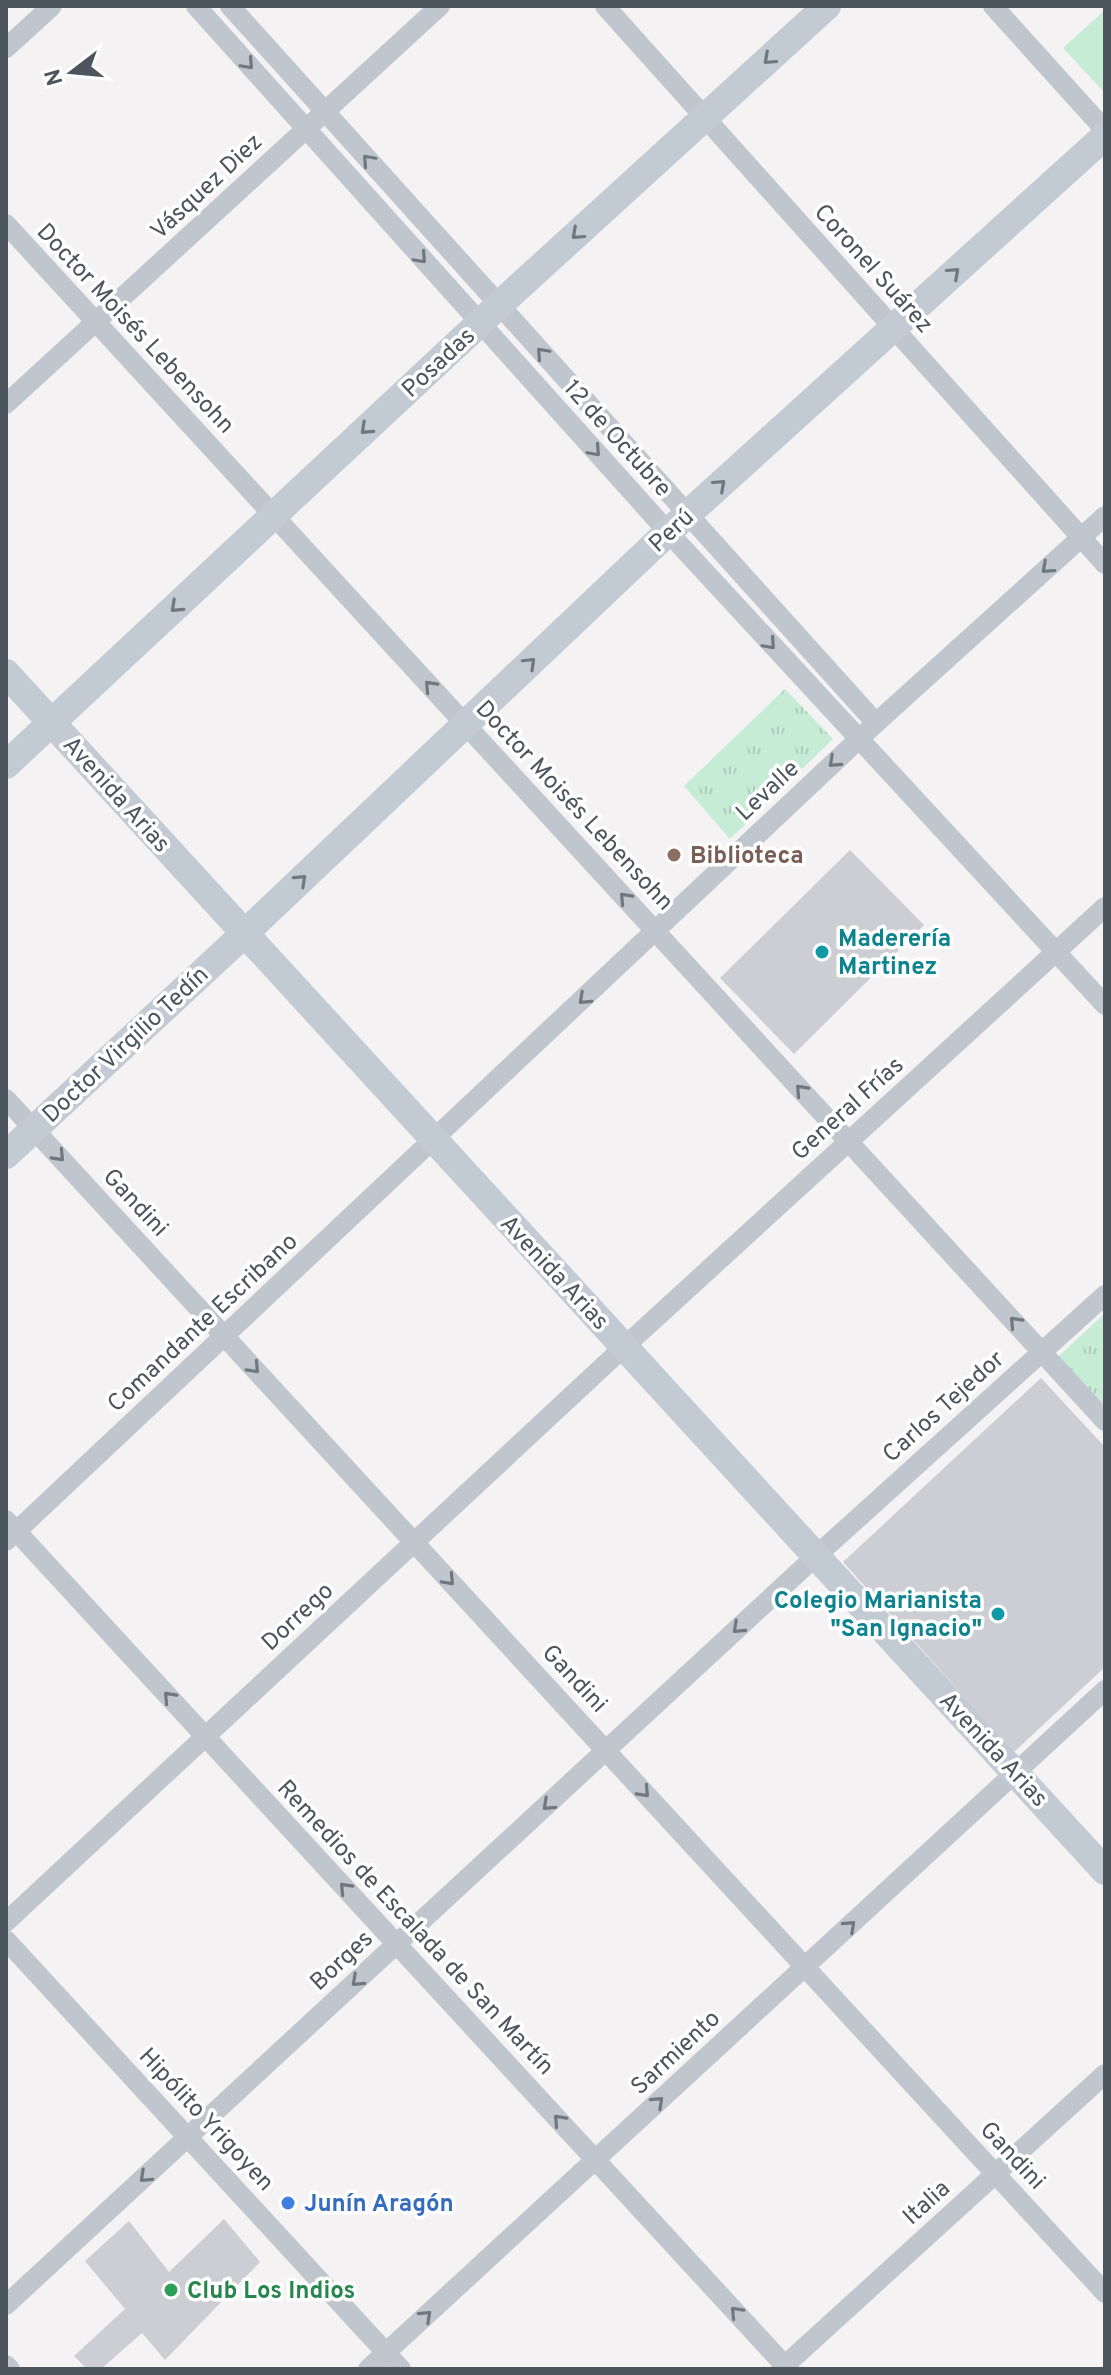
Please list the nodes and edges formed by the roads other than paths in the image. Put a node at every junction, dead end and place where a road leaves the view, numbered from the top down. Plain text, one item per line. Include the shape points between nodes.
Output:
1 (52, 6) edge
2 (196, 6) edge
3 (230, 6) edge
4 (440, 6) edge
5 (605, 6) edge
6 (827, 6) edge
7 (993, 6) edge
8 (6, 48) edge
9 (325, 112) junction
10 (706, 117) junction
11 (306, 129) junction
12 (1105, 133) edge
13 (6, 224) edge
14 (489, 314) junction
15 (96, 322) junction
16 (894, 329) junction
17 (6, 404) edge
18 (273, 516) junction
19 (1105, 516) edge
20 (678, 523) junction
21 (1081, 538) junction
22 (1105, 564) edge
23 (6, 673) edge
24 (52, 722) junction
25 (876, 723) junction
26 (466, 725) junction
27 (858, 740) junction
28 (6, 765) edge
29 (1105, 907) edge
30 (655, 931) junction
31 (244, 934) junction
32 (1056, 952) junction
33 (1105, 1005) edge
34 (6, 1099) edge
35 (34, 1129) junction
36 (434, 1141) junction
37 (848, 1142) junction
38 (6, 1155) edge
39 (1105, 1295) edge
40 (225, 1336) junction
41 (624, 1347) junction
42 (1042, 1352) junction
43 (1105, 1421) edge
44 (9, 1531) edge
45 (414, 1543) junction
46 (816, 1556) junction
47 (1105, 1690) edge
48 (206, 1736) junction
49 (606, 1751) junction
50 (1016, 1774) junction
51 (1105, 1871) edge
52 (6, 1922) edge
53 (6, 1940) edge
54 (397, 1944) junction
55 (805, 1968) junction
56 (1105, 2074) edge
57 (188, 2137) junction
58 (596, 2160) junction
59 (995, 2174) junction
60 (1105, 2293) edge
61 (6, 2305) edge
62 (386, 2353) junction
63 (785, 2368) edge
64 (368, 2369) edge
65 (401, 2369) edge

1 - 8 street
2 -> 11 street, 12 de Octubre
3 - 9 street, 12 de Octubre
4 - 9 street, Vásquez Diez
5 - 10 street, Coronel Suárez
6 -> 10 main road, Posadas
7 - 12 street
9 - 11 street, Vásquez Diez
14 -> 9 street, 12 de Octubre
10 -> 14 main road, Posadas
10 - 16 street, Coronel Suárez
11 -> 14 street, 12 de Octubre
11 - 15 street, Vásquez Diez
16 -> 12 main road, Perú
13 - 15 street, Doctor Moisés Lebensohn
14 -> 18 main road, Posadas
14 - 20 street, 12 de Octubre
15 - 17 street, Vásquez Diez
15 - 18 street, Doctor Moisés Lebensohn
20 -> 16 main road, Perú
16 - 21 street, Coronel Suárez
18 -> 24 main road, Posadas
26 -> 18 street, Doctor Moisés Lebensohn
19 - 21 street, Levalle
20 - 25 street, 12 de Octubre
26 -> 20 main road, Perú
20 -> 27 street, 12 de Octubre
21 - 22 street, Coronel Suárez
21 -> 25 street, Levalle
23 - 24 main road, Avenida Arias
24 - 28 main road, Posadas
24 - 31 main road, Avenida Arias
25 - 27 street, Levalle
30 -> 26 street, Doctor Moisés Lebensohn
31 -> 26 main road, Perú
27 -> 30 street, Levalle
27 - 32 street, 12 de Octubre
29 - 32 street, General Frías
30 -> 36 street, Levalle
37 -> 30 street, Doctor Moisés Lebensohn
31 - 35 main road, Doctor Virgilio Tedín
31 - 36 main road, Avenida Arias
32 - 33 street, 12 de Octubre
32 - 37 street, General Frías
34 - 35 street, Gandini
35 - 38 main road, Doctor Virgilio Tedín
35 -> 40 street, Gandini
36 - 40 street, Comandante Escribano
36 - 41 main road, Avenida Arias
37 - 41 street, General Frías
42 -> 37 street, Doctor Moisés Lebensohn
39 - 42 street, Carlos Tejedor
40 - 44 street, Comandante Escribano
40 -> 45 street, Gandini
41 - 45 street, Dorrego
41 - 46 main road, Avenida Arias
42 - 43 street, Doctor Moisés Lebensohn
42 - 46 street, Carlos Tejedor
48 -> 44 street, Remedios de Escalada de San Martín
45 - 48 street, Dorrego
45 -> 49 street, Gandini
46 -> 49 street, Borges
46 - 50 main road, Avenida Arias
47 - 50 street, Sarmiento
48 - 52 street, Dorrego
54 -> 48 street, Remedios de Escalada de San Martín
49 -> 54 street, Borges
49 -> 55 street, Gandini
50 - 51 main road, Avenida Arias
55 -> 50 street, Sarmiento
53 - 57 street, Hipólito Yrigoyen
54 -> 57 street, Borges
58 -> 54 street, Remedios de Escalada de San Martín
58 -> 55 street, Sarmiento
55 - 59 street, Gandini
56 - 59 street, Italia
57 -> 61 street, Borges
57 - 62 street, Hipólito Yrigoyen
62 -> 58 street, Sarmiento
63 -> 58 street, Remedios de Escalada de San Martín
59 - 60 street, Gandini
59 - 63 street, Italia
62 - 64 street, Sarmiento
62 - 65 street, Hipólito Yrigoyen

